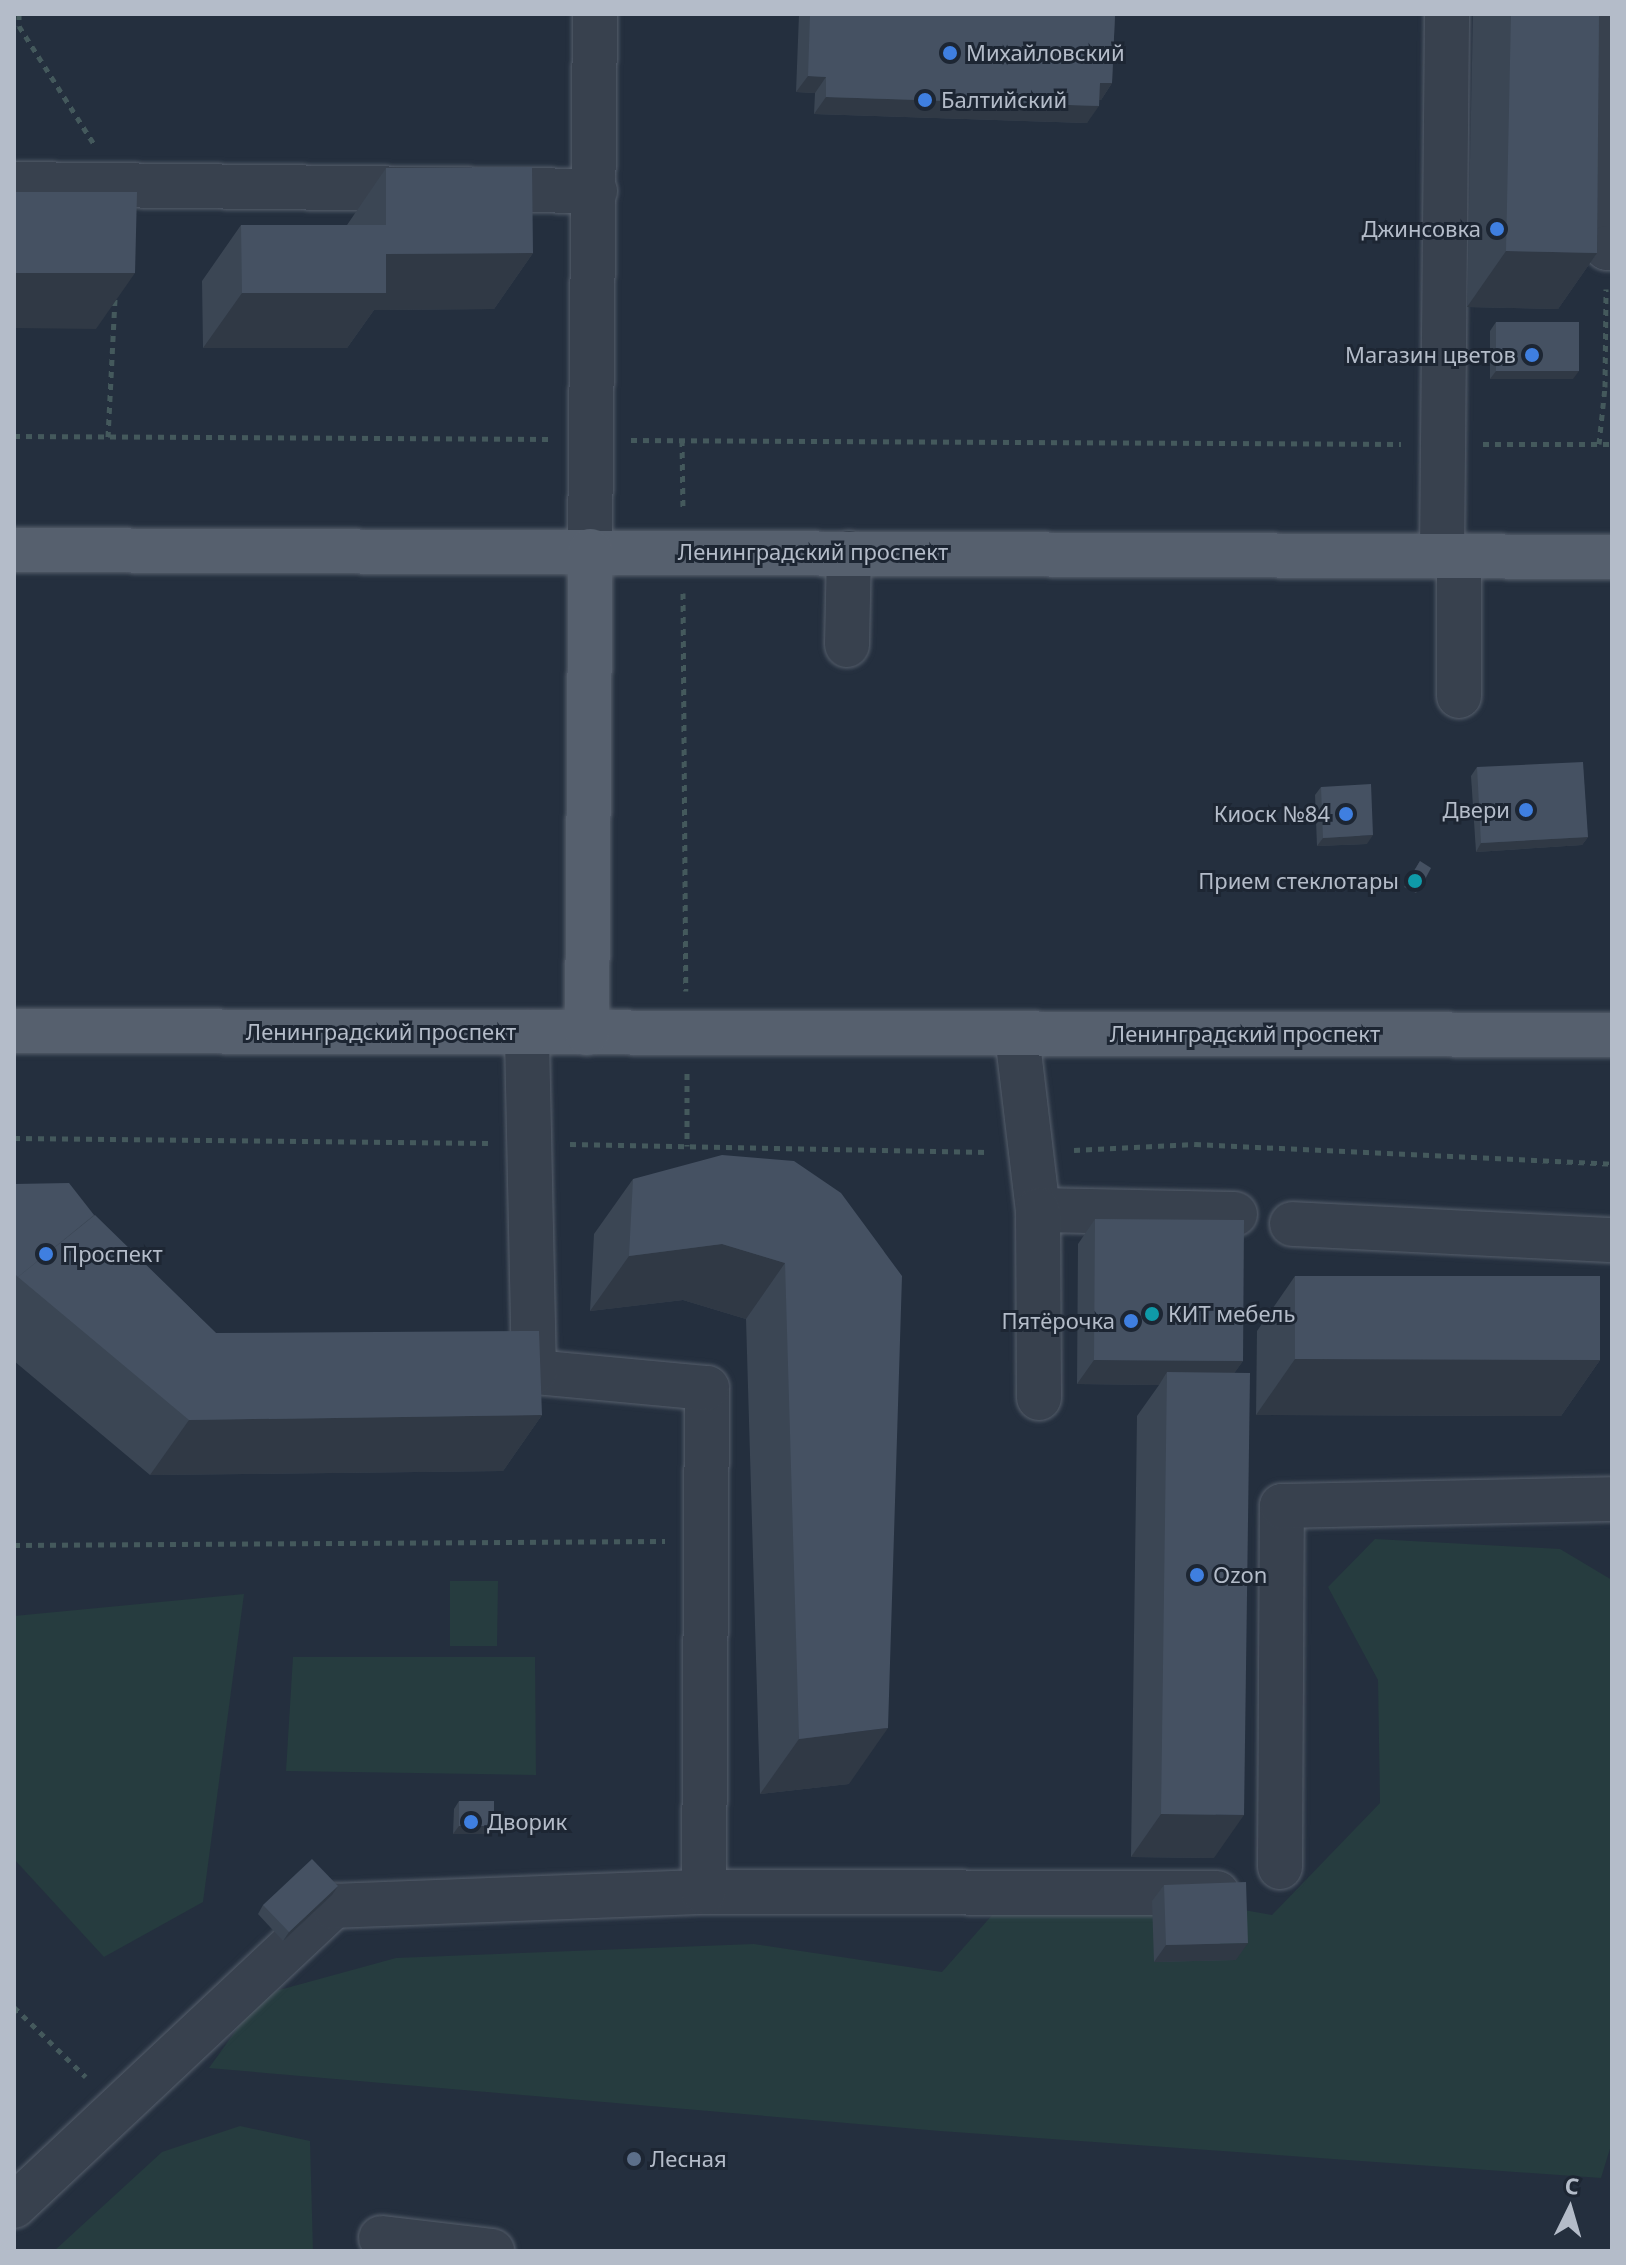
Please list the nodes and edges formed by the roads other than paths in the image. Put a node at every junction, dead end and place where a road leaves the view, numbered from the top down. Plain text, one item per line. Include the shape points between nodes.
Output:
1 (595, 14) edge
2 (1447, 14) edge
3 (1612, 14) edge
4 (14, 184) edge
5 (595, 191) junction
6 (1612, 248) edge
7 (14, 550) edge
8 (590, 551) junction
9 (849, 553) junction
10 (1450, 556) junction
11 (1612, 557) edge
12 (847, 645) dead end
13 (1459, 696) dead end
14 (14, 1031) edge
15 (527, 1032) junction
16 (587, 1033) junction
17 (1017, 1035) junction
18 (1612, 1035) edge
19 (1038, 1210) junction
20 (1235, 1214) dead end
21 (1292, 1224) dead end
22 (1612, 1240) edge
23 (1039, 1398) dead end
24 (1611, 1492) edge
25 (1280, 1867) dead end
26 (704, 1892) junction
27 (1220, 1893) edge
28 (14, 2206) edge
29 (381, 2238) dead end
30 (492, 2251) edge

1 - 5 lane
2 - 10 lane via 1443,444
3 - 6 lane via 1607,248
4 - 5 lane
5 - 8 lane
7 - 8 main road, Ленинградский проспект
8 - 9 main road, Ленинградский проспект
8 - 16 main road
9 - 10 main road, Ленинградский проспект
9 - 12 lane
10 - 11 main road, Ленинградский проспект
10 - 13 lane
14 - 15 main road, Ленинградский проспект
15 - 16 main road, Ленинградский проспект
15 - 26 lane via 534,1372 707,1388
16 - 17 main road, Ленинградский проспект
17 - 18 main road, Ленинградский проспект
17 - 19 lane
19 - 20 lane
19 - 23 lane
21 - 22 lane
24 - 25 lane via 1282,1506
26 - 27 lane
26 - 28 lane via 334,1906
29 - 30 lane

